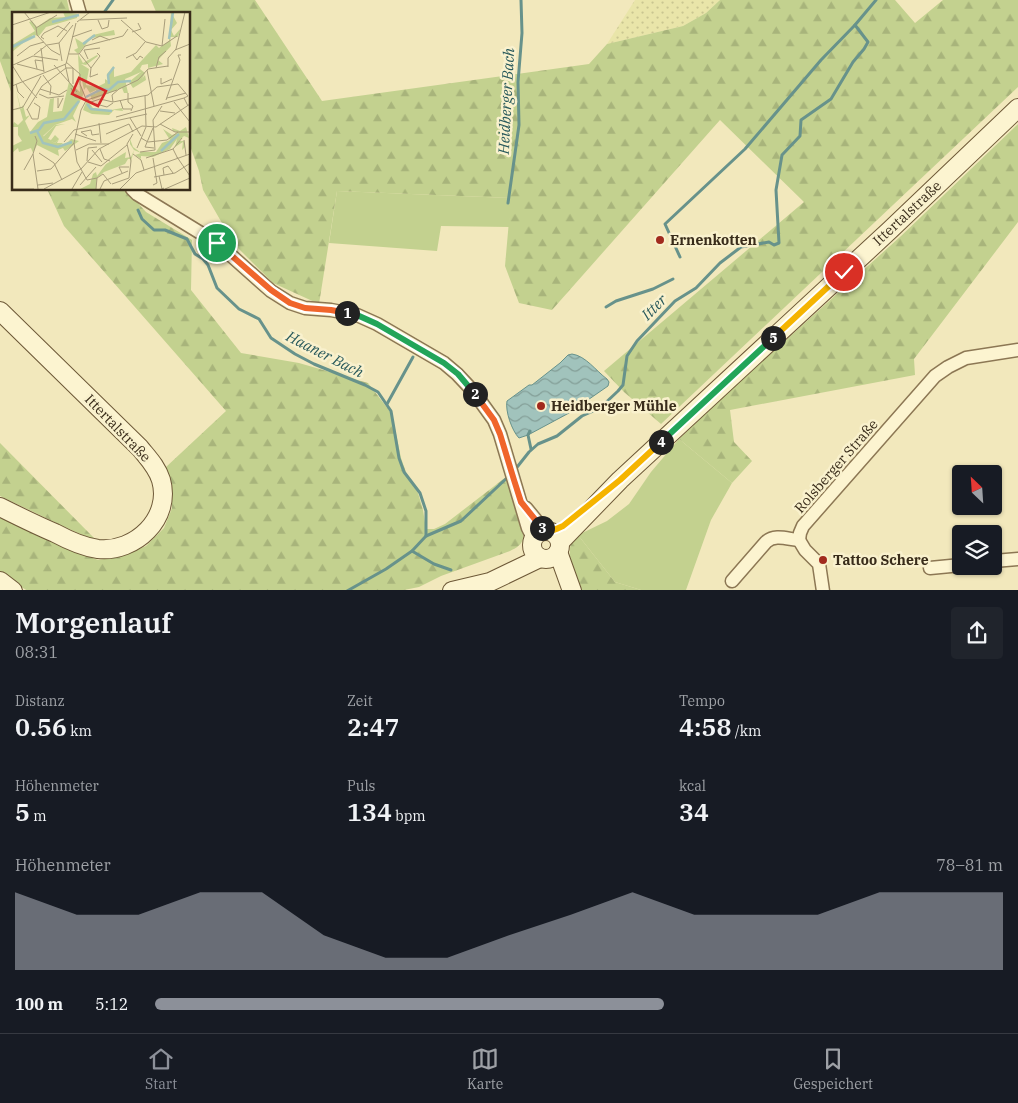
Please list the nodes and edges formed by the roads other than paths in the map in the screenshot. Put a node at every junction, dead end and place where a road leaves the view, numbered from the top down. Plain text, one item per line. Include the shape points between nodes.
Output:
1 (1018, 108) edge
2 (133, 190) edge
3 (0, 311) edge
4 (1018, 350) edge
5 (0, 507) edge
6 (799, 540) junction
7 (546, 545) junction
8 (1018, 558) edge
9 (1002, 560) edge
10 (952, 565) edge
11 (930, 568) dead end
12 (0, 581) edge
13 (732, 581) dead end
14 (13, 590) edge
15 (453, 590) edge
16 (566, 590) edge
17 (572, 590) edge
18 (823, 590) edge

1 - 7 main road, Ittertalstraße via 620,480 563,526
2 - 7 street via 217,243 290,303 357,315 458,374 494,420 521,502 537,523
3 - 5 main road, Ittertalstraße via 140,448 157,471 162,501 152,526 141,536 131,544 106,550 74,542
4 - 6 street, Rolsberger Straße via 966,358 935,376 803,526
6 - 13 street via 770,538
6 - 18 street via 819,564
7 - 15 main road, Ittertalstraße
7 - 16 main road
7 - 17 main road
8 - 9 street
10 - 11 street
12 - 14 main road

